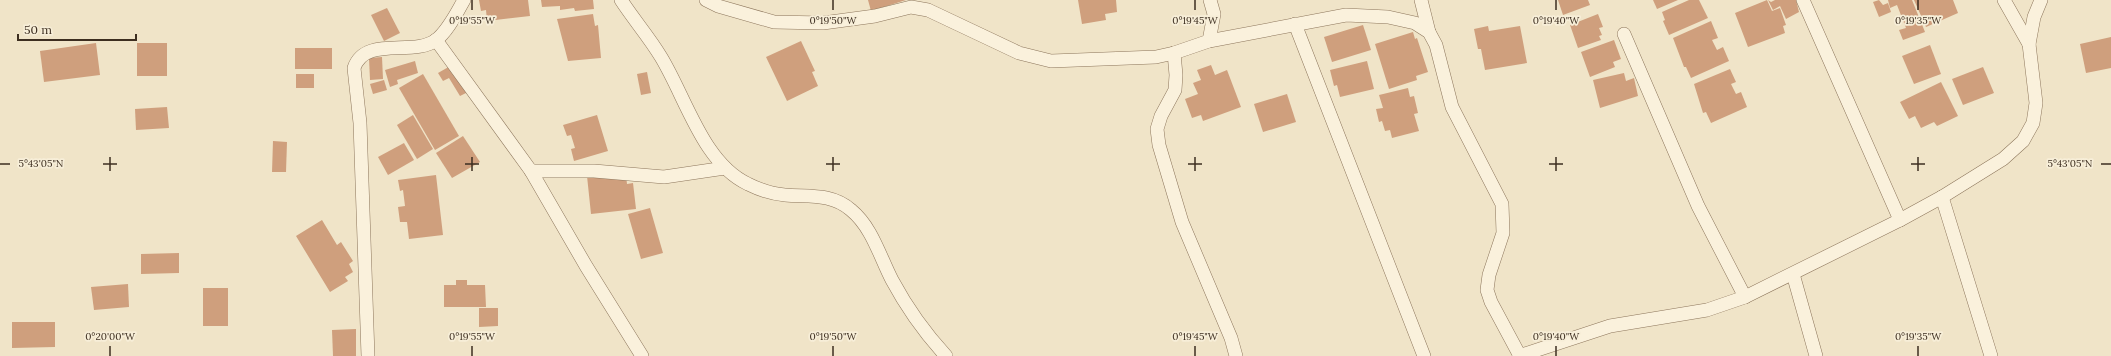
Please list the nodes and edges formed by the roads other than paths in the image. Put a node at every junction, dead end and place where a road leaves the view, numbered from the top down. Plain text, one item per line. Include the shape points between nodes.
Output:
1 (464, 0) edge
2 (621, 0) edge
3 (706, 0) edge
4 (1210, 0) edge
5 (1421, 0) edge
6 (1803, 0) edge
7 (2004, 0) edge
8 (2041, 0) edge
9 (1295, 24) junction
10 (1429, 32) junction
11 (1624, 34) dead end
12 (436, 40) junction
13 (1210, 40) junction
14 (2030, 44) junction
15 (1174, 53) junction
16 (725, 168) junction
17 (531, 171) junction
18 (1942, 197) junction
19 (1900, 220) junction
20 (1793, 274) junction
21 (1745, 297) junction
22 (368, 356) edge
23 (642, 356) edge
24 (946, 356) edge
25 (1236, 356) edge
26 (1424, 356) edge
27 (1519, 356) edge
28 (1816, 356) edge
29 (1991, 356) edge

1 - 12 street
2 - 16 street via 661,57 712,153
3 - 15 street via 718,6 774,22 823,23 875,16 911,7 928,10 1019,53 1051,60 1156,57
4 - 13 street via 1214,14
5 - 10 street
6 - 19 street
7 - 14 street
8 - 14 street via 2034,17
9 - 10 street via 1346,15 1388,17 1415,23
9 - 13 street
9 - 26 street
10 - 27 street via 1436,46 1452,107 1502,204 1503,233 1489,275 1488,290 1491,302
11 - 21 street via 1698,206
12 - 17 street
12 - 22 street via 426,44 364,54 357,60 354,68 360,123
13 - 15 street
14 - 18 street via 2036,103 2033,123 2023,141 2003,159
15 - 25 street via 1175,90 1157,129 1159,145 1182,222 1231,338
16 - 17 street via 664,177 594,171
16 - 24 street via 746,183 765,192 836,200 852,210 868,230 912,315
17 - 23 street
18 - 19 street
18 - 29 street
19 - 20 street
20 - 21 street
20 - 28 street
21 - 27 street via 1708,310 1610,326

